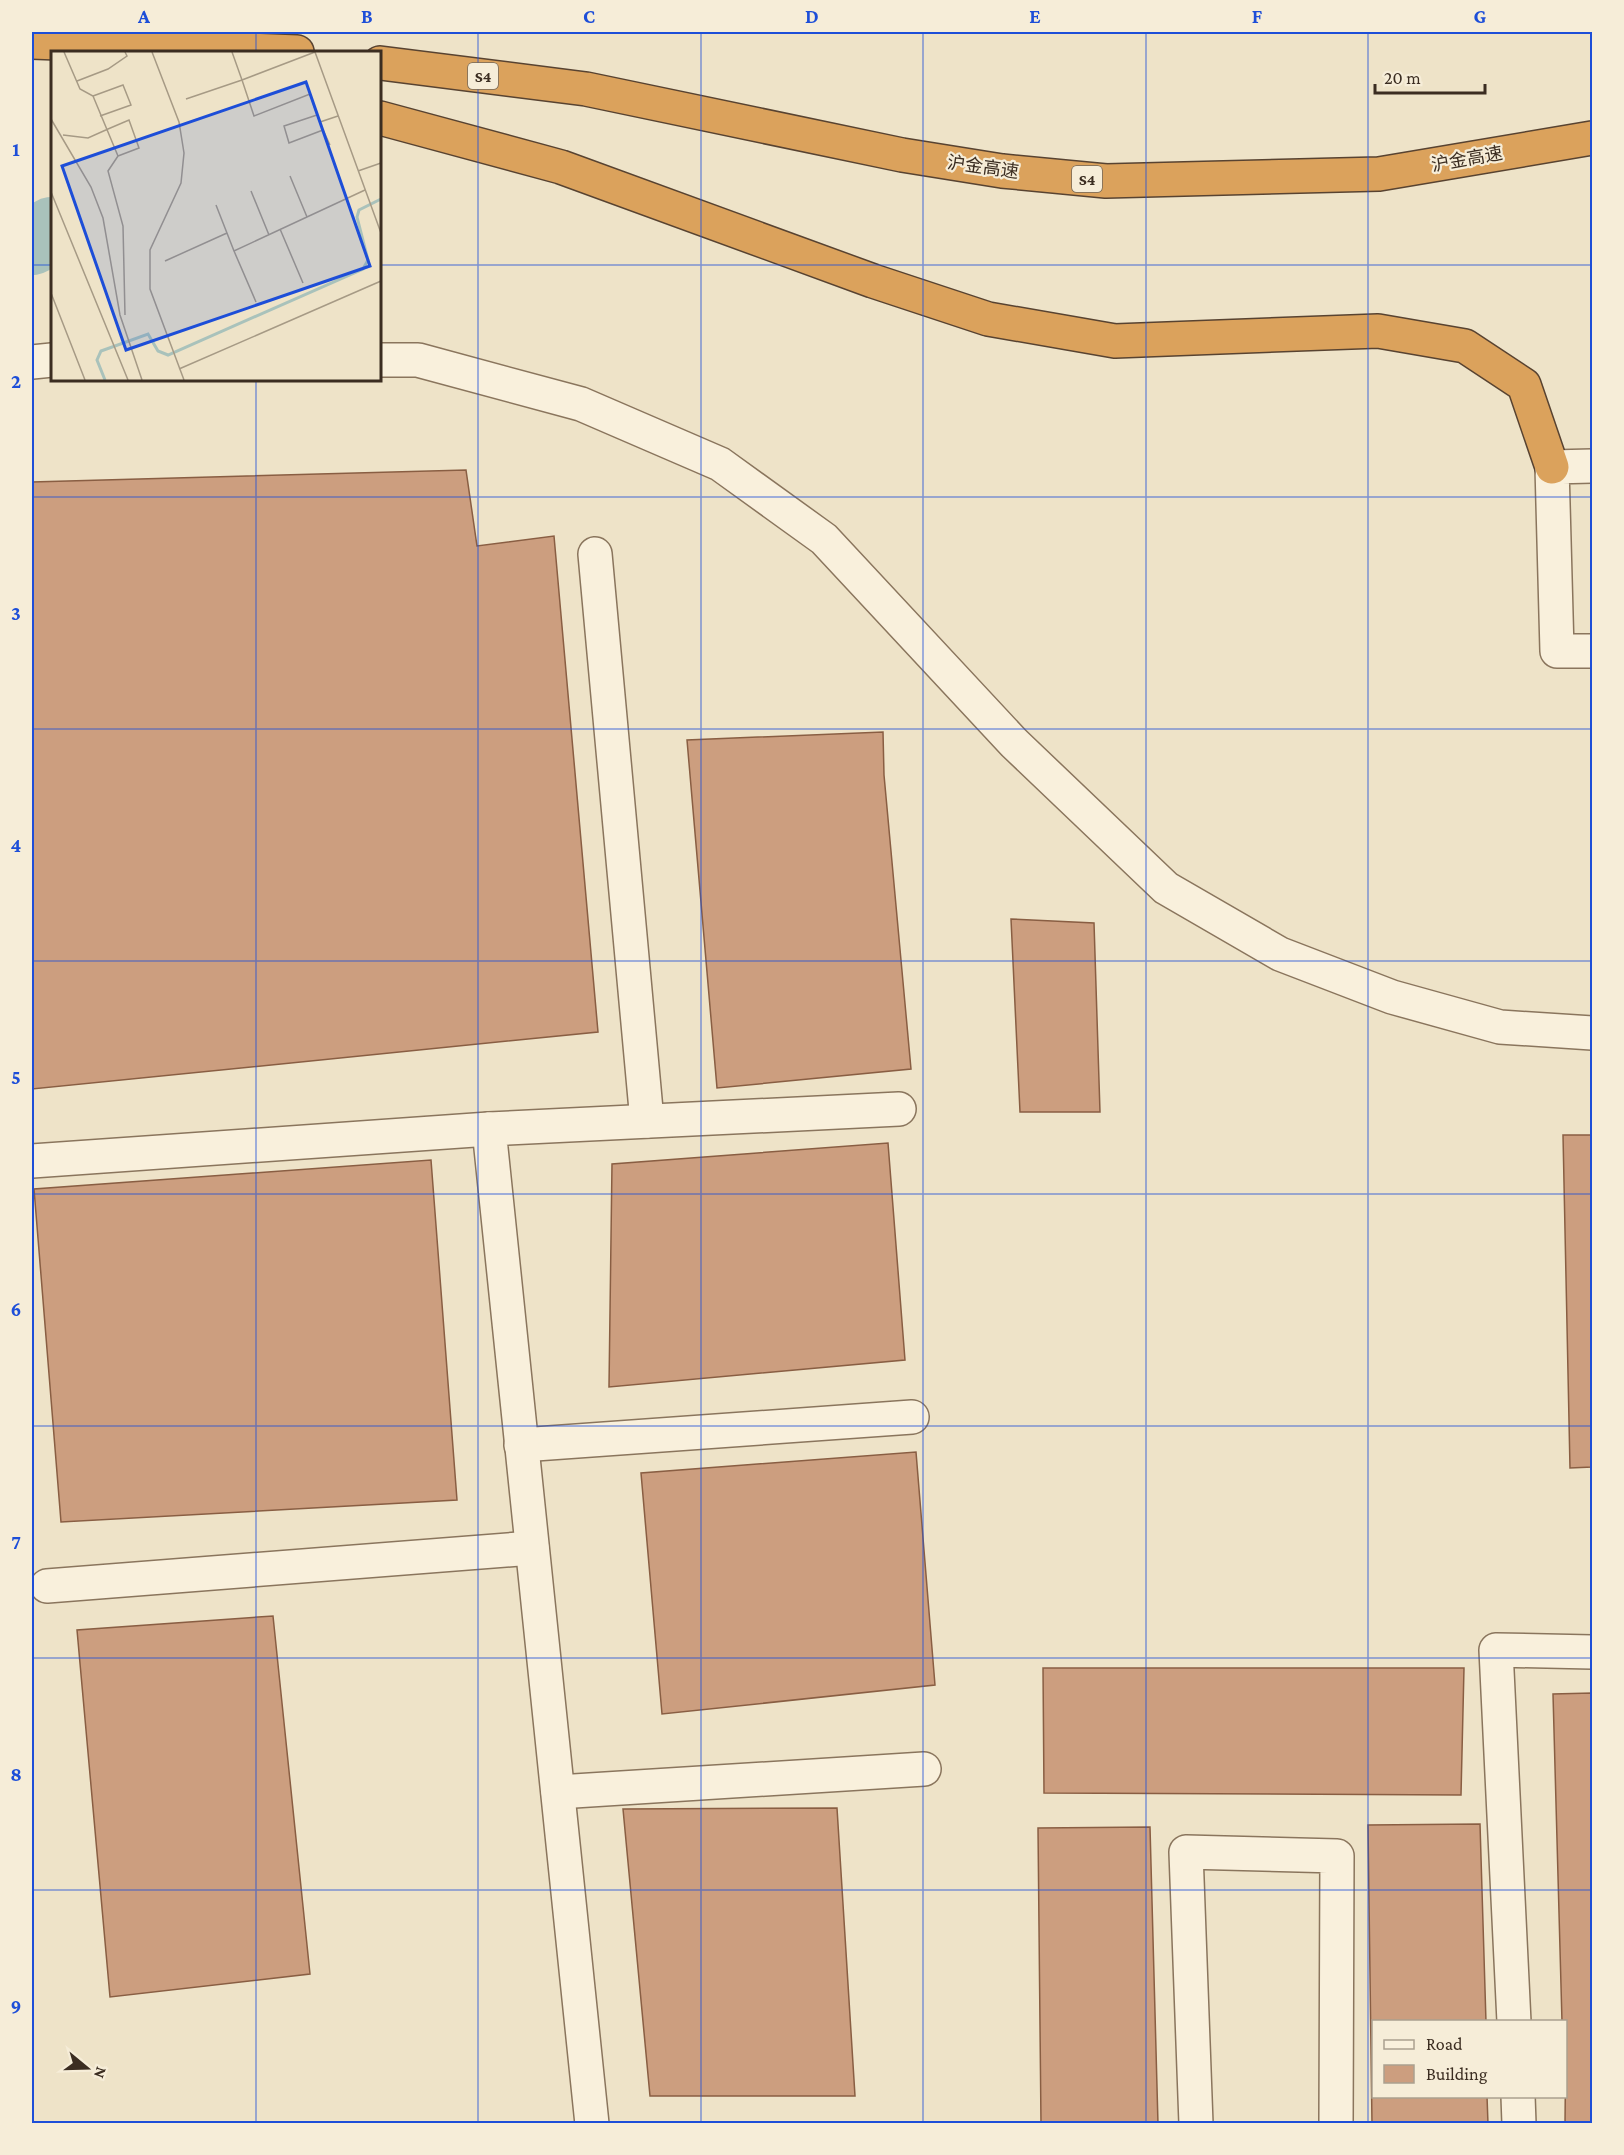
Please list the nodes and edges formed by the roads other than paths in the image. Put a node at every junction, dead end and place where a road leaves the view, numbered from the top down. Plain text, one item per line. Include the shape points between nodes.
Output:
1 (32, 42) edge
2 (32, 50) edge
3 (267, 51) edge
4 (51, 53) edge
5 (381, 63) edge
6 (381, 118) edge
7 (1593, 138) edge
8 (51, 360) edge
9 (381, 360) edge
10 (32, 362) edge
11 (1593, 466) edge
12 (1552, 467) junction
13 (594, 554) dead end
14 (1593, 651) edge
15 (1593, 1033) edge
16 (899, 1109) dead end
17 (647, 1121) junction
18 (489, 1129) junction
19 (32, 1161) edge
20 (912, 1417) dead end
21 (521, 1445) junction
22 (532, 1548) junction
23 (46, 1586) dead end
24 (1593, 1652) edge
25 (924, 1769) dead end
26 (558, 1791) junction
27 (1514, 2020) edge
28 (1518, 2098) edge
29 (592, 2124) edge
30 (1196, 2124) edge
31 (1336, 2124) edge
32 (1519, 2124) edge

1 - 3 highway
2 - 4 highway
5 - 7 highway, 沪金高速 / S4 via 586,89 902,155 1002,171 1107,181 1379,174
6 - 12 highway via 561,168 988,319 1115,341 1378,331 1465,346 1524,385
8 - 10 street
9 - 15 street via 418,360 581,404 720,464 824,539 1014,742 1166,888 1280,954 1392,997 1500,1027
11 - 12 street
12 - 14 street via 1557,651
13 - 17 street
16 - 17 street
17 - 18 street
18 - 19 street
18 - 21 street
20 - 21 street
21 - 22 street
22 - 23 street
22 - 26 street
24 - 27 street via 1496,1650
25 - 26 street
26 - 29 street
28 - 32 street
30 - 31 street via 1186,1852 1337,1856

